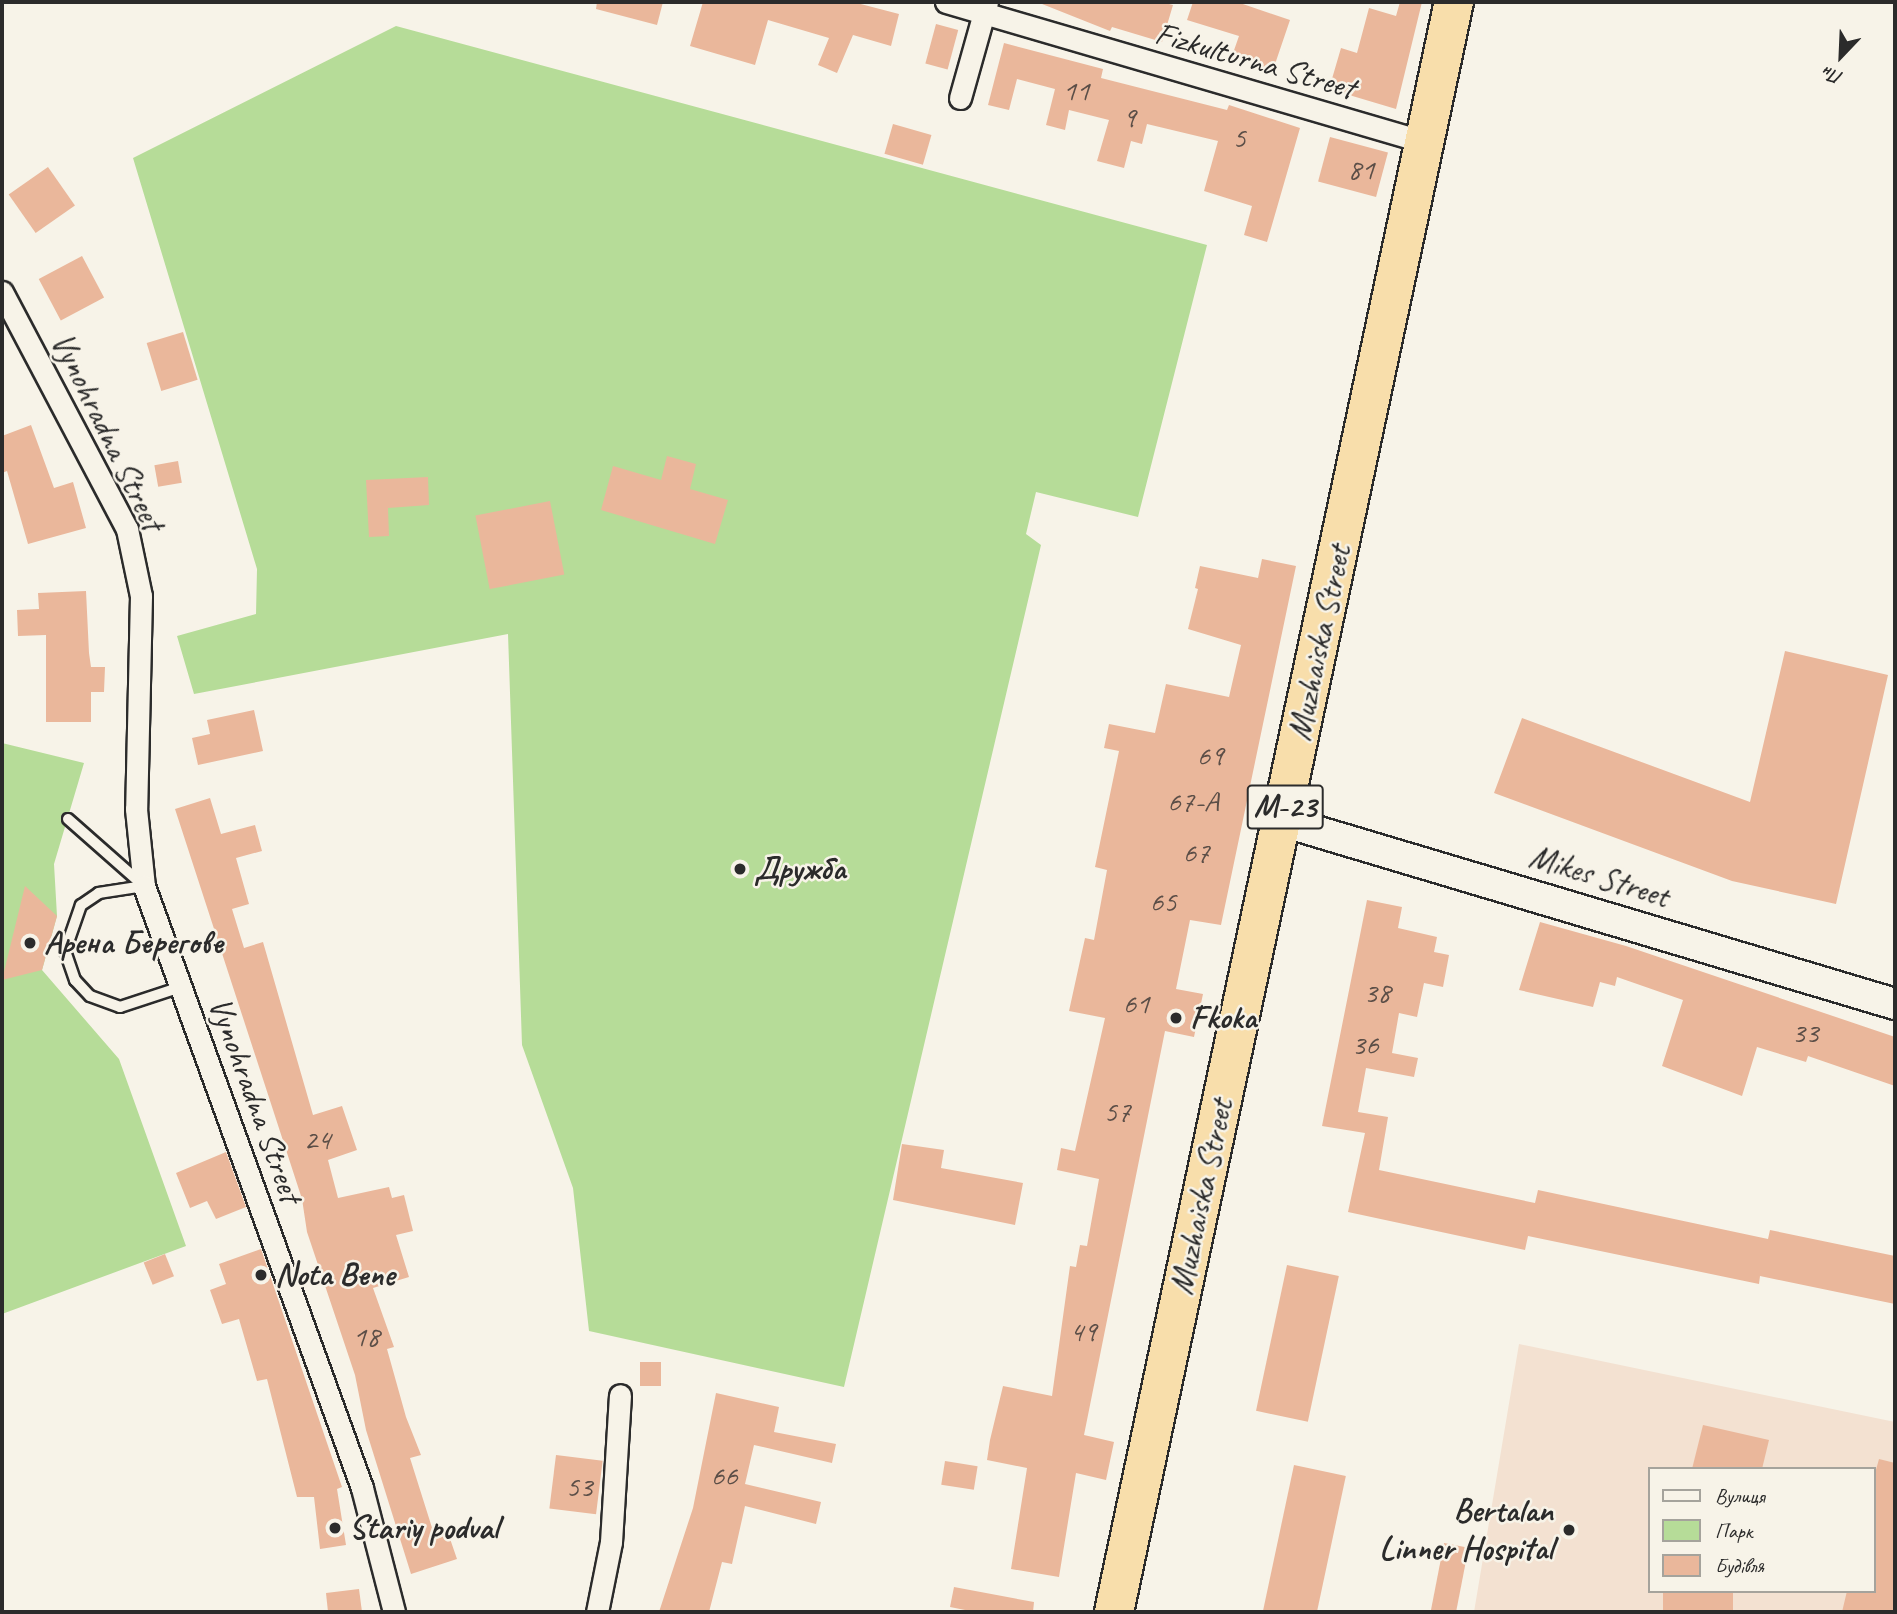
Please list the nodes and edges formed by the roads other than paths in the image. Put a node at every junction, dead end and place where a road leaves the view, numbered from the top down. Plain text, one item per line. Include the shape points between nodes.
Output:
1 (946, 2) edge
2 (1454, 2) edge
3 (985, 7) edge
4 (960, 98) dead end
5 (1426, 142) junction
6 (2, 292) edge
7 (68, 818) dead end
8 (1282, 821) junction
9 (144, 886) junction
10 (180, 987) junction
11 (1895, 1004) edge
12 (620, 1395) dead end
13 (394, 1612) edge
14 (597, 1612) edge
15 (1114, 1612) edge

1 - 3 street, Fizkulturna Street
2 - 5 highway, Muzhaiska Street / М-23
3 - 4 street
3 - 5 street, Fizkulturna Street
5 - 8 highway, Muzhaiska Street / М-23
6 - 9 street, Vynohradna Street via 127,529 141,596 136,809
7 - 9 lane
8 - 11 main road, Mikes Street
8 - 15 highway, Muzhaiska Street / М-23
9 - 10 street, Vynohradna Street
9 - 10 lane via 99,893 81,905 65,951 75,980 90,996 120,1007
10 - 13 street, Vynohradna Street via 362,1488
12 - 14 street via 611,1542

